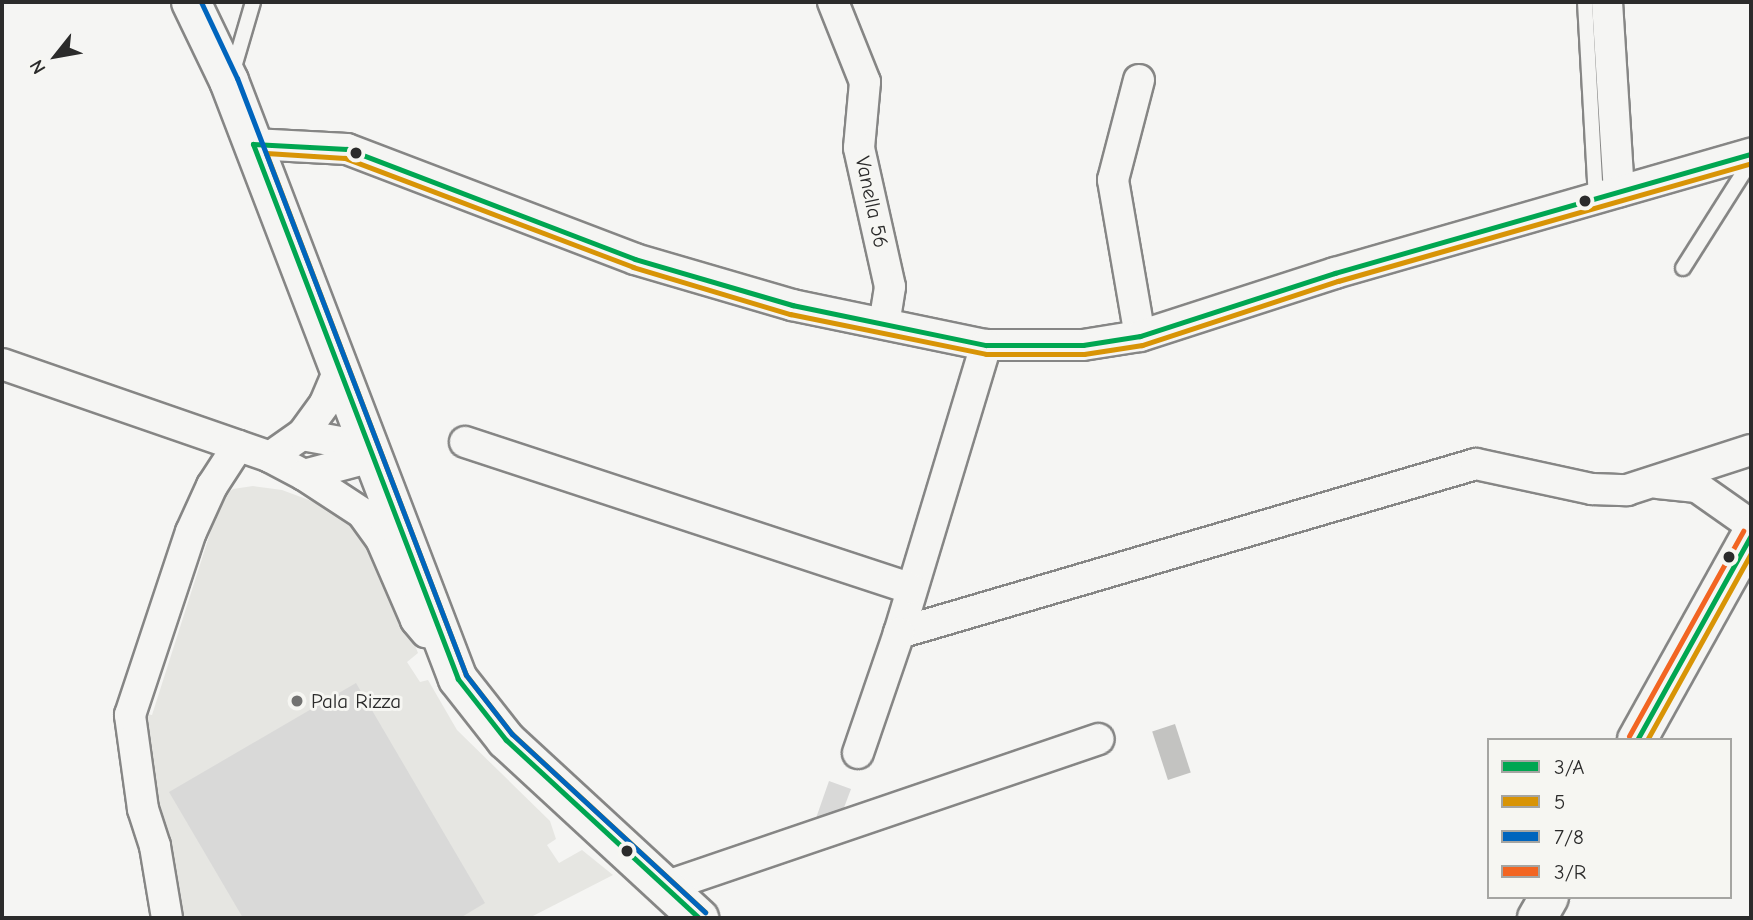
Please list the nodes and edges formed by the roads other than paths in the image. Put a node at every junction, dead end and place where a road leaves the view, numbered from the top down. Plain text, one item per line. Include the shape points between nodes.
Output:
1 (191, 2) edge
2 (253, 2) edge
3 (833, 2) edge
4 (1585, 2) edge
5 (1607, 2) edge
6 (1139, 80) dead end
7 (229, 81) junction
8 (253, 144) junction
9 (1751, 154) edge
10 (1751, 161) edge
11 (1607, 195) junction
12 (1683, 268) dead end
13 (884, 323) junction
14 (1140, 336) junction
15 (986, 345) junction
16 (2, 364) edge
17 (340, 368) junction
18 (302, 435) junction
19 (465, 442) dead end
20 (238, 446) junction
21 (1751, 450) edge
22 (270, 457) junction
23 (372, 457) junction
24 (304, 475) junction
25 (1658, 483) junction
26 (1751, 525) edge
27 (1751, 535) edge
28 (910, 588) junction
29 (899, 634) junction
30 (446, 655) junction
31 (1638, 738) edge
32 (1099, 739) dead end
33 (858, 752) dead end
34 (664, 887) junction
35 (1548, 899) edge
36 (167, 918) edge
37 (699, 918) edge
38 (1538, 918) edge

1 - 7 main road
2 - 7 lane
3 - 13 street, Vanella 56 via 865,82 859,148 890,287
4 - 11 lane
5 - 11 street
6 - 14 street via 1113,180
7 - 8 main road
8 - 13 street via 347,149 635,259 792,305
8 - 17 main road
9 - 11 street
10 - 12 lane
11 - 14 street via 1335,273
13 - 15 street
14 - 15 street via 1083,345
15 - 28 street
16 - 20 street
17 - 18 street via 325,404
17 - 23 main road
18 - 22 street
18 - 23 street via 351,444
19 - 28 street
20 - 22 street
20 - 36 street via 212,486 191,533 130,715 142,809 155,846
21 - 25 street
22 - 24 street
23 - 24 street
23 - 30 main road
24 - 30 street via 362,513 381,539 416,620
25 - 26 street via 1697,487
25 - 29 street via 1627,491 1592,489 1476,464
27 - 31 main road
28 - 29 street
29 - 33 street
30 - 34 main road via 480,711 506,740
32 - 34 street
34 - 37 main road
35 - 38 main road

